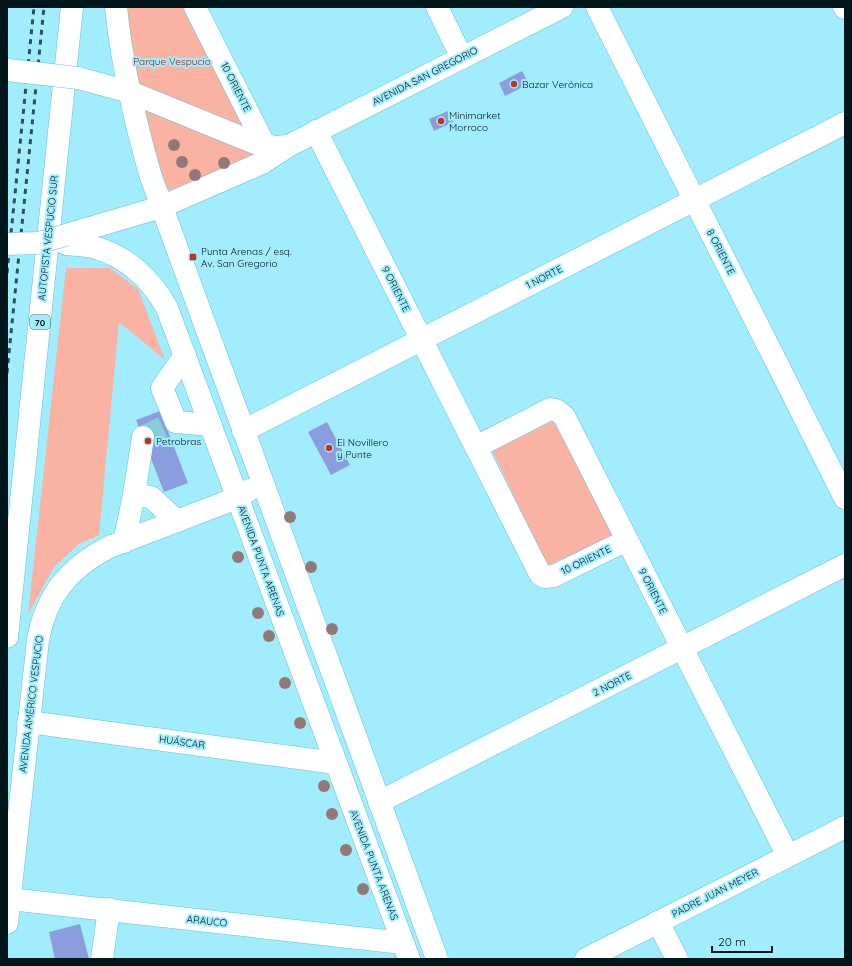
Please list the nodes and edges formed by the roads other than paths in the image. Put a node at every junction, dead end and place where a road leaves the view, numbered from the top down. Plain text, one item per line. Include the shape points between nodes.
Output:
1 (72, 7) edge
2 (116, 7) edge
3 (196, 7) edge
4 (437, 7) edge
5 (562, 7) edge
6 (597, 7) edge
7 (462, 58) junction
8 (7, 70) edge
9 (130, 92) junction
10 (845, 123) edge
11 (316, 131) junction
12 (265, 146) junction
13 (288, 146) junction
14 (694, 200) junction
15 (161, 207) junction
16 (66, 240) junction
17 (7, 244) edge
18 (421, 340) junction
19 (185, 355) junction
20 (211, 425) junction
21 (243, 431) junction
22 (143, 437) dead end
23 (476, 447) junction
24 (257, 467) junction
25 (134, 495) junction
26 (237, 498) junction
27 (845, 498) edge
28 (177, 521) junction
29 (627, 540) junction
30 (124, 542) junction
31 (845, 565) edge
32 (545, 577) joint
33 (7, 637) edge
34 (682, 648) junction
35 (28, 722) junction
36 (336, 763) junction
37 (379, 802) junction
38 (845, 827) edge
39 (788, 856) junction
40 (10, 898) junction
41 (109, 910) junction
42 (658, 922) junction
43 (7, 923) edge
44 (406, 951) edge
45 (102, 959) edge
46 (437, 959) edge
47 (586, 959) edge
48 (677, 959) edge

1 - 33 main road, AUTOPISTA VESPUCIO SUR / 70
2 - 9 main road
3 - 12 main road, 10 ORIENTE
4 - 7 main road
5 - 7 main road, AVENIDA SAN GREGORIO
6 - 14 main road, 8 ORIENTE
7 - 11 main road, AVENIDA SAN GREGORIO
8 - 9 main road, AVENIDA SAN GREGORIO, bridge via 78,78
9 - 12 main road, AVENIDA SAN GREGORIO
9 - 15 main road via 143,149
10 - 14 main road, 1 NORTE
11 - 13 main road, AVENIDA SAN GREGORIO
11 - 18 main road, 9 ORIENTE
12 - 13 main road, AVENIDA SAN GREGORIO
13 - 15 main road, AVENIDA SAN GREGORIO via 262,164
14 - 18 main road, 1 NORTE
14 - 27 main road, 8 ORIENTE
15 - 16 main road, AVENIDA SAN GREGORIO
15 - 21 main road
16 - 17 main road, AVENIDA PUNTA ARENAS, bridge
16 - 19 main road, AVENIDA PUNTA ARENAS via 115,256 148,279 162,298
18 - 21 main road, 1 NORTE
18 - 23 main road, 9 ORIENTE
19 - 20 main road, AVENIDA PUNTA ARENAS
19 - 20 main road via 162,388 171,424
20 - 26 main road, AVENIDA PUNTA ARENAS
21 - 24 main road
22 - 25 main road
23 - 29 main road, 9 ORIENTE via 545,411 550,409 560,412
23 - 32 main road, 9 ORIENTE via 537,570
24 - 26 main road, AVENIDA AMÉRICO VESPUCIO via 252,486
24 - 37 main road
25 - 28 main road via 151,497
25 - 30 main road
26 - 28 main road, AVENIDA AMÉRICO VESPUCIO
26 - 36 main road, AVENIDA PUNTA ARENAS
28 - 30 main road, AVENIDA AMÉRICO VESPUCIO
29 - 32 main road, 10 ORIENTE via 554,576
29 - 34 main road, 9 ORIENTE
30 - 35 main road, AVENIDA AMÉRICO VESPUCIO via 80,564 58,588 49,603 38,640
31 - 34 main road, 2 NORTE
34 - 37 main road, 2 NORTE
34 - 39 main road, 9 ORIENTE
35 - 36 main road, HUÁSCAR
35 - 40 main road, AVENIDA AMÉRICO VESPUCIO
36 - 44 main road, AVENIDA PUNTA ARENAS
37 - 46 main road
38 - 39 main road, PADRE JUAN MEYER
39 - 42 main road, PADRE JUAN MEYER
40 - 41 main road, ARAUCO
40 - 43 main road, AVENIDA AMÉRICO VESPUCIO
41 - 44 main road, ARAUCO
41 - 45 main road
42 - 47 main road, PADRE JUAN MEYER
42 - 48 main road

